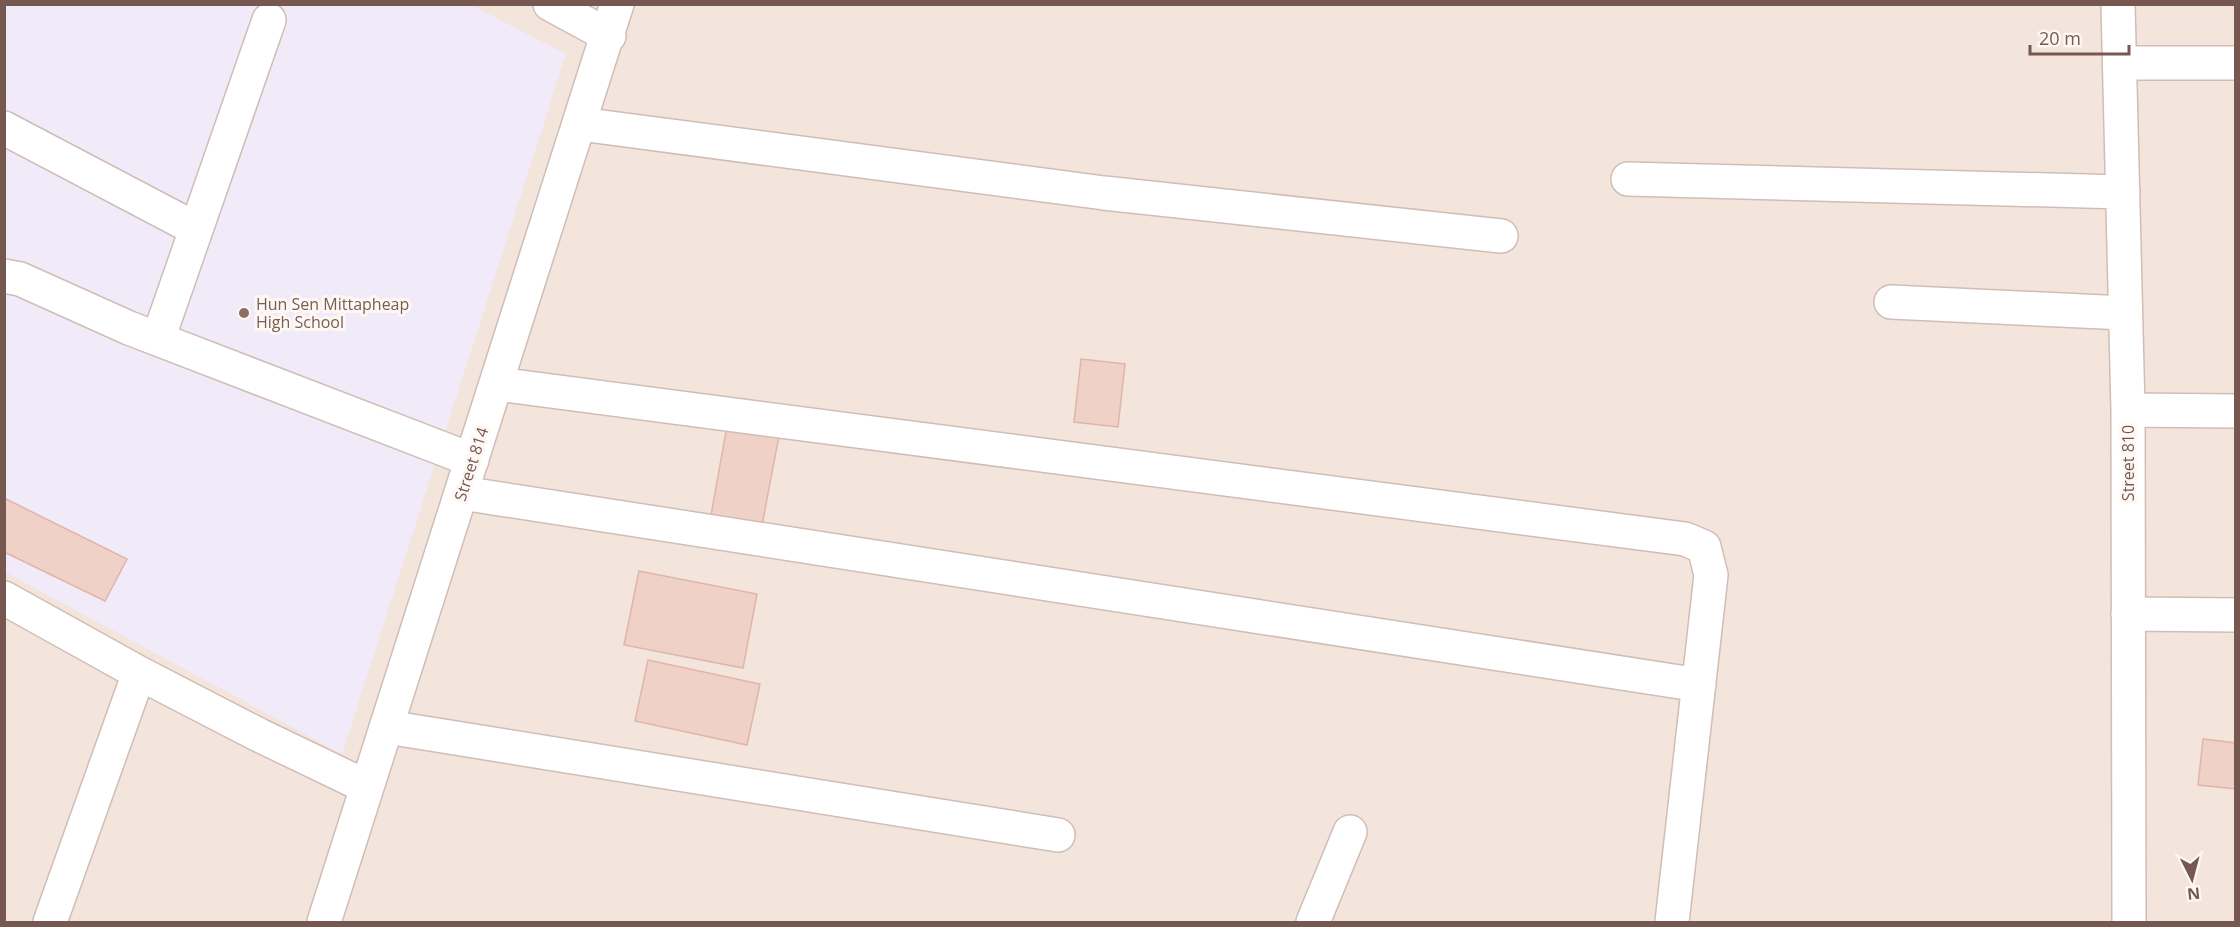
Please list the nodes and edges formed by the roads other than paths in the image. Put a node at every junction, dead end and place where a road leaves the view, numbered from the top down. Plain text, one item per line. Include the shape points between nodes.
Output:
1 (550, 4) edge
2 (617, 4) edge
3 (2118, 4) edge
4 (269, 20) dead end
5 (609, 36) junction
6 (2120, 63) junction
7 (2235, 63) edge
8 (580, 124) junction
9 (4, 128) edge
10 (1629, 179) dead end
11 (2123, 192) junction
12 (196, 229) junction
13 (1501, 236) dead end
14 (4, 276) edge
15 (1891, 302) dead end
16 (2125, 313) junction
17 (158, 339) junction
18 (497, 384) junction
19 (2128, 410) junction
20 (2235, 411) edge
21 (472, 460) junction
22 (462, 493) junction
23 (4, 598) edge
24 (2128, 614) junction
25 (2235, 615) edge
26 (139, 673) junction
27 (1699, 685) junction
28 (387, 727) junction
29 (367, 787) junction
30 (1350, 832) dead end
31 (1058, 835) dead end
32 (50, 922) edge
33 (324, 922) edge
34 (1312, 922) edge
35 (1672, 922) edge
36 (2129, 922) edge

1 - 5 street
2 - 5 street, Street 814
3 - 6 street, Street 810
4 - 12 street
5 - 8 street, Street 814
6 - 7 street
6 - 11 street, Street 810
8 - 13 street via 1104,193
8 - 18 street, Street 814
9 - 12 street
10 - 11 street
11 - 16 street, Street 810
12 - 17 street
14 - 17 street via 20,279
15 - 16 street
16 - 19 street, Street 810
17 - 21 street
18 - 21 street, Street 814
18 - 27 street via 1685,539 1704,547 1711,574
19 - 20 street
19 - 24 street, Street 810
21 - 22 street, Street 814
22 - 27 street
22 - 28 street, Street 814
23 - 26 street
24 - 25 street
24 - 36 street, Street 810
26 - 29 street
26 - 32 street
27 - 35 street
28 - 29 street, Street 814
28 - 31 street
29 - 33 street, Street 814
30 - 34 street

